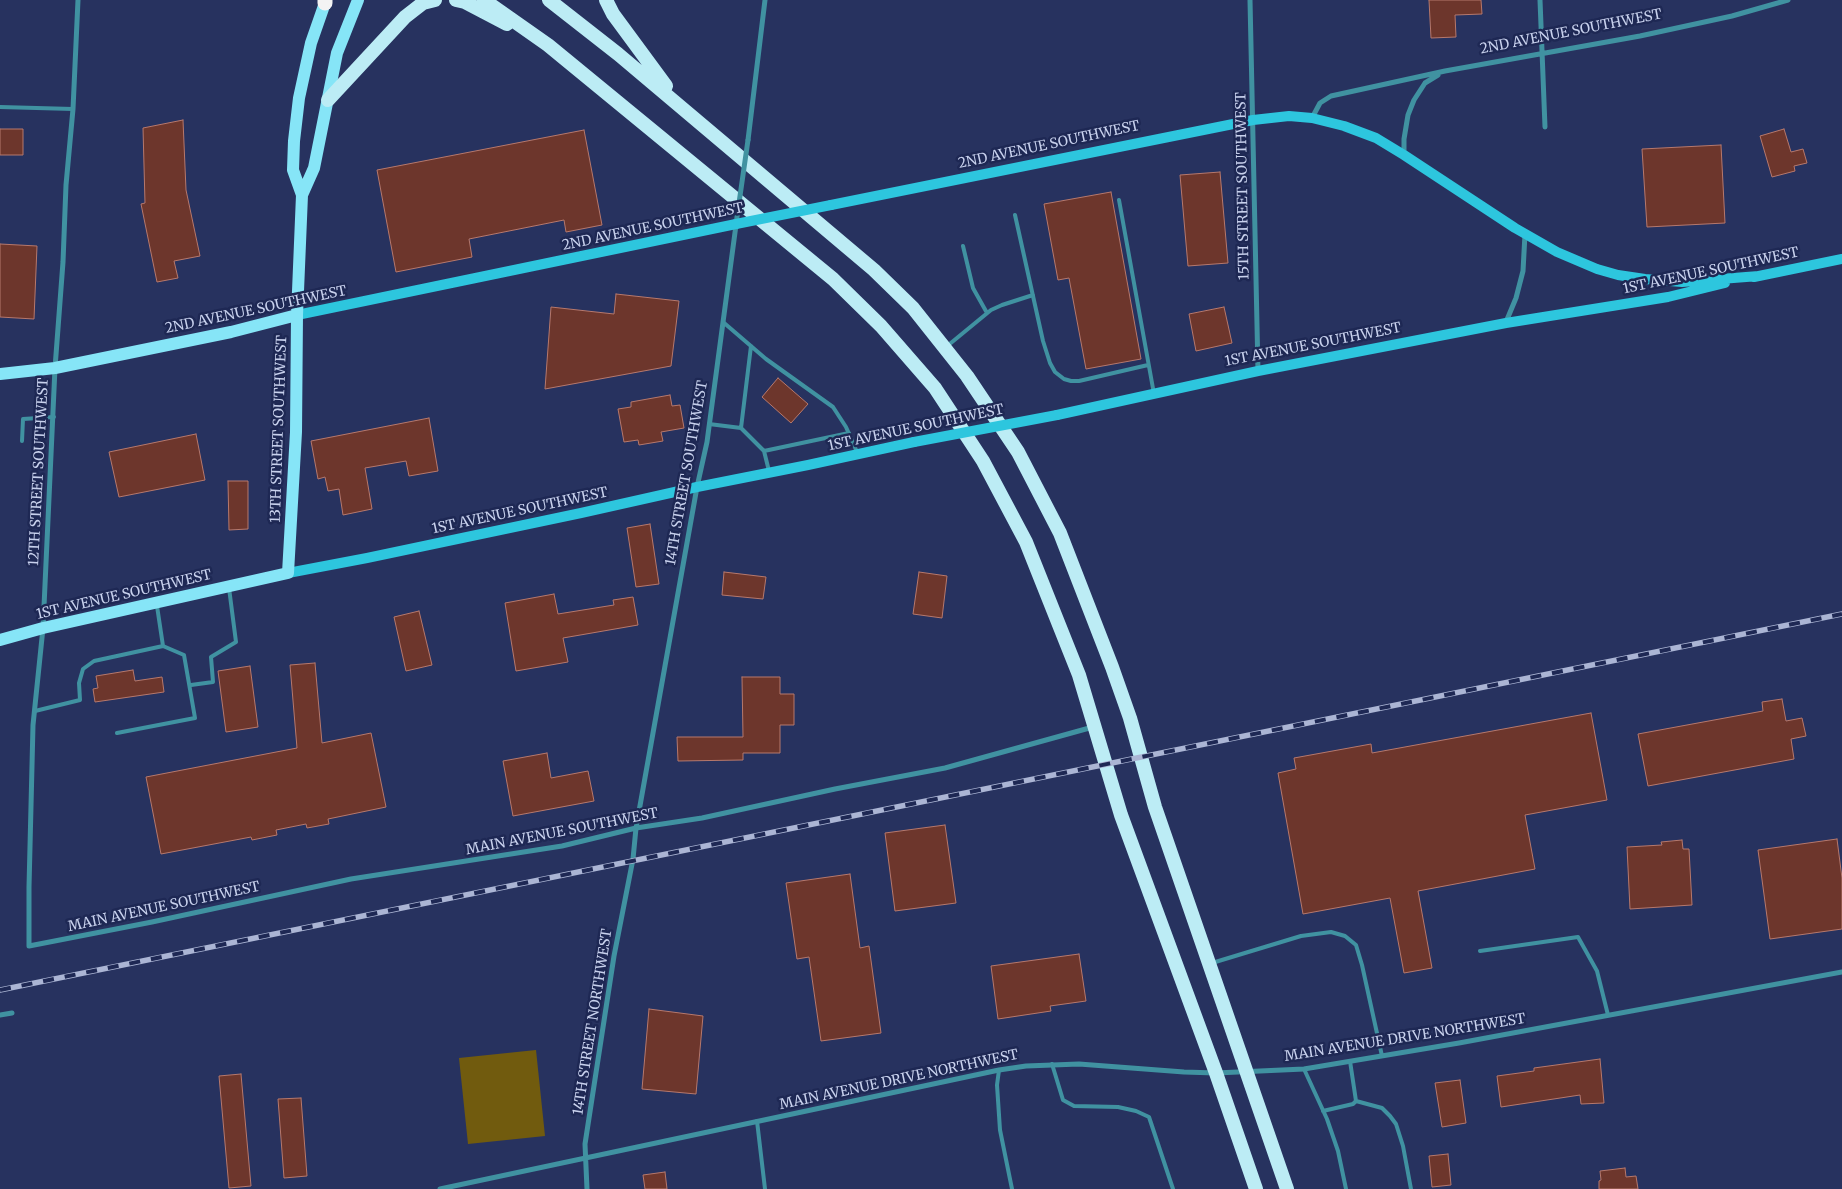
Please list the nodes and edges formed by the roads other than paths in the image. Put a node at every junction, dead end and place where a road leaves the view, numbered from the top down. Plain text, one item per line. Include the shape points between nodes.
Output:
1 (78, 0) edge
2 (358, 0) edge
3 (435, 0) edge
4 (456, 0) edge
5 (484, 0) edge
6 (549, 0) edge
7 (606, 0) edge
8 (765, 0) edge
9 (1250, 0) edge
10 (1540, 0) edge
11 (1788, 0) edge
12 (326, 1) edge
13 (548, 45) junction
14 (1542, 54) junction
15 (1445, 71) junction
16 (328, 100) junction
17 (679, 105) junction
18 (0, 107) edge
19 (73, 109) junction
20 (1312, 118) junction
21 (1252, 120) junction
22 (1545, 127) dead end
23 (1404, 155) junction
24 (302, 196) junction
25 (1119, 200) dead end
26 (1016, 215) dead end
27 (736, 224) junction
28 (1525, 234) junction
29 (963, 246) dead end
30 (1842, 259) edge
31 (1759, 276) junction
32 (1033, 295) junction
33 (987, 314) junction
34 (297, 316) junction
35 (723, 322) junction
36 (1506, 323) junction
37 (751, 346) junction
38 (945, 348) junction
39 (1148, 365) junction
40 (55, 368) junction
41 (1258, 371) junction
42 (0, 374) edge
43 (1154, 394) junction
44 (54, 417) junction
45 (709, 424) junction
46 (741, 428) junction
47 (849, 433) junction
48 (22, 442) dead end
49 (764, 451) junction
50 (858, 454) junction
51 (769, 473) junction
52 (697, 487) junction
53 (288, 573) junction
54 (229, 587) junction
55 (157, 604) junction
56 (43, 628) junction
57 (0, 640) edge
58 (163, 646) junction
59 (191, 686) junction
60 (35, 711) junction
61 (1096, 726) junction
62 (118, 733) dead end
63 (636, 828) junction
64 (634, 859) joint
65 (29, 946) joint
66 (1480, 951) dead end
67 (1210, 964) junction
68 (1842, 972) edge
69 (12, 1013) dead end
70 (1608, 1014) junction
71 (0, 1015) edge
72 (1382, 1056) junction
73 (1350, 1061) junction
74 (1052, 1064) junction
75 (1304, 1069) junction
76 (1000, 1070) junction
77 (1248, 1072) junction
78 (1216, 1073) junction
79 (1356, 1101) junction
80 (1323, 1111) junction
81 (757, 1121) junction
82 (584, 1158) junction
83 (440, 1189) edge
84 (587, 1189) edge
85 (765, 1189) edge
86 (1012, 1189) edge
87 (1173, 1189) edge
88 (1256, 1189) edge
89 (1287, 1189) edge
90 (1346, 1189) edge
91 (1411, 1189) edge

1 - 19 street, 12TH STREET SOUTHWEST
2 - 16 main road, 13TH STREET SOUTHWEST via 337,53
3 - 16 highway via 423,3 404,17
4 - 13 highway
5 - 13 highway
6 - 17 highway
7 - 17 highway
8 - 27 street, 14TH STREET SOUTHWEST, bridge
9 - 21 street, 15TH STREET SOUTHWEST
10 - 14 street
11 - 14 street, 2ND AVENUE SOUTHWEST via 1732,16
12 - 24 main road, 13TH STREET SOUTHWEST via 311,43 299,98 293,170
13 - 61 highway via 833,280 881,326 935,388 983,461 1026,542
14 - 15 street, 2ND AVENUE SOUTHWEST
14 - 22 street
15 - 20 street, 2ND AVENUE SOUTHWEST via 1331,96 1320,103
15 - 23 street, 2ND AVENUE SOUTHWEST via 1425,83 1414,100 1408,115
16 - 24 main road, 13TH STREET SOUTHWEST via 314,168
17 - 38 highway via 874,270 913,308
18 - 19 lane
19 - 40 street, 12TH STREET SOUTHWEST
20 - 21 main road, 2ND AVENUE SOUTHWEST via 1289,116
20 - 23 main road, 2ND AVENUE SOUTHWEST via 1376,138
21 - 27 main road, 2ND AVENUE SOUTHWEST, bridge
21 - 41 street, 15TH STREET SOUTHWEST
23 - 28 main road, 2ND AVENUE SOUTHWEST
24 - 34 main road, 13TH STREET SOUTHWEST
25 - 39 lane
26 - 32 lane
27 - 34 main road, 2ND AVENUE SOUTHWEST
27 - 35 street, 14TH STREET SOUTHWEST
28 - 31 main road, 2ND AVENUE SOUTHWEST via 1557,252 1618,275 1682,282
28 - 36 street via 1523,271
29 - 33 lane via 973,288
30 - 31 main road, 1ST AVENUE SOUTHWEST
31 - 36 main road, 1ST AVENUE SOUTHWEST via 1659,298
32 - 33 lane via 1002,305
32 - 39 lane via 1050,363 1064,378 1079,380
33 - 38 lane
34 - 40 main road, 2ND AVENUE SOUTHWEST
34 - 53 main road, 13TH STREET SOUTHWEST via 296,432
35 - 37 lane
35 - 45 street, 14TH STREET SOUTHWEST
36 - 41 main road, 1ST AVENUE SOUTHWEST
37 - 46 lane
37 - 47 lane via 833,408
38 - 67 highway via 1018,452 1060,532 1130,718 1155,807
39 - 43 lane
40 - 42 main road, 2ND AVENUE SOUTHWEST
40 - 44 street, 12TH STREET SOUTHWEST
41 - 43 main road, 1ST AVENUE SOUTHWEST
43 - 50 main road, 1ST AVENUE SOUTHWEST, bridge
44 - 48 lane via 23,419
44 - 56 street, 12TH STREET SOUTHWEST
45 - 46 lane
45 - 52 street, 14TH STREET SOUTHWEST
46 - 49 lane
47 - 49 lane
47 - 50 lane
49 - 51 lane
50 - 51 main road, 1ST AVENUE SOUTHWEST
51 - 52 main road, 1ST AVENUE SOUTHWEST
52 - 53 main road, 1ST AVENUE SOUTHWEST
52 - 63 street, 14TH STREET SOUTHWEST
53 - 54 main road, 1ST AVENUE SOUTHWEST
54 - 55 main road, 1ST AVENUE SOUTHWEST
54 - 59 lane via 236,642 211,657 213,682
55 - 56 main road, 1ST AVENUE SOUTHWEST
55 - 58 lane
56 - 57 main road, 1ST AVENUE SOUTHWEST
56 - 60 street, 12TH STREET SOUTHWEST
58 - 59 lane via 184,655
58 - 60 lane via 94,661 83,669 79,683 80,700
59 - 62 lane via 196,718
60 - 65 street, 12TH STREET SOUTHWEST via 28,887
61 - 63 street, MAIN AVENUE SOUTHWEST via 945,768 702,818
61 - 78 highway via 1122,815
63 - 64 street, 14TH STREET SOUTHWEST
63 - 65 street, MAIN AVENUE SOUTHWEST via 562,846 331,883
64 - 82 street, 14TH STREET NORTHWEST via 614,956
66 - 70 lane via 1578,937 1597,971
67 - 72 lane via 1301,936 1331,932 1345,936 1356,945
67 - 77 highway
68 - 70 street, MAIN AVENUE DRIVE NORTHWEST
69 - 71 street
70 - 72 street, MAIN AVENUE DRIVE NORTHWEST
72 - 73 street, MAIN AVENUE DRIVE NORTHWEST
73 - 75 street, MAIN AVENUE DRIVE NORTHWEST
73 - 79 lane
74 - 76 street, MAIN AVENUE DRIVE NORTHWEST
74 - 78 street, MAIN AVENUE DRIVE NORTHWEST
74 - 87 lane via 1063,1100 1074,1106 1118,1107 1149,1117
75 - 77 street, MAIN AVENUE DRIVE NORTHWEST
75 - 80 lane
76 - 81 street, MAIN AVENUE DRIVE NORTHWEST
76 - 86 lane via 997,1085 1000,1130
77 - 78 street, MAIN AVENUE DRIVE NORTHWEST
77 - 89 highway
78 - 88 highway
79 - 80 lane
79 - 91 lane via 1382,1108 1396,1124
80 - 90 lane via 1338,1151
81 - 82 street, MAIN AVENUE DRIVE NORTHWEST
81 - 85 lane
82 - 83 street, MAIN AVENUE DRIVE NORTHWEST
82 - 84 street, 14TH STREET NORTHWEST

